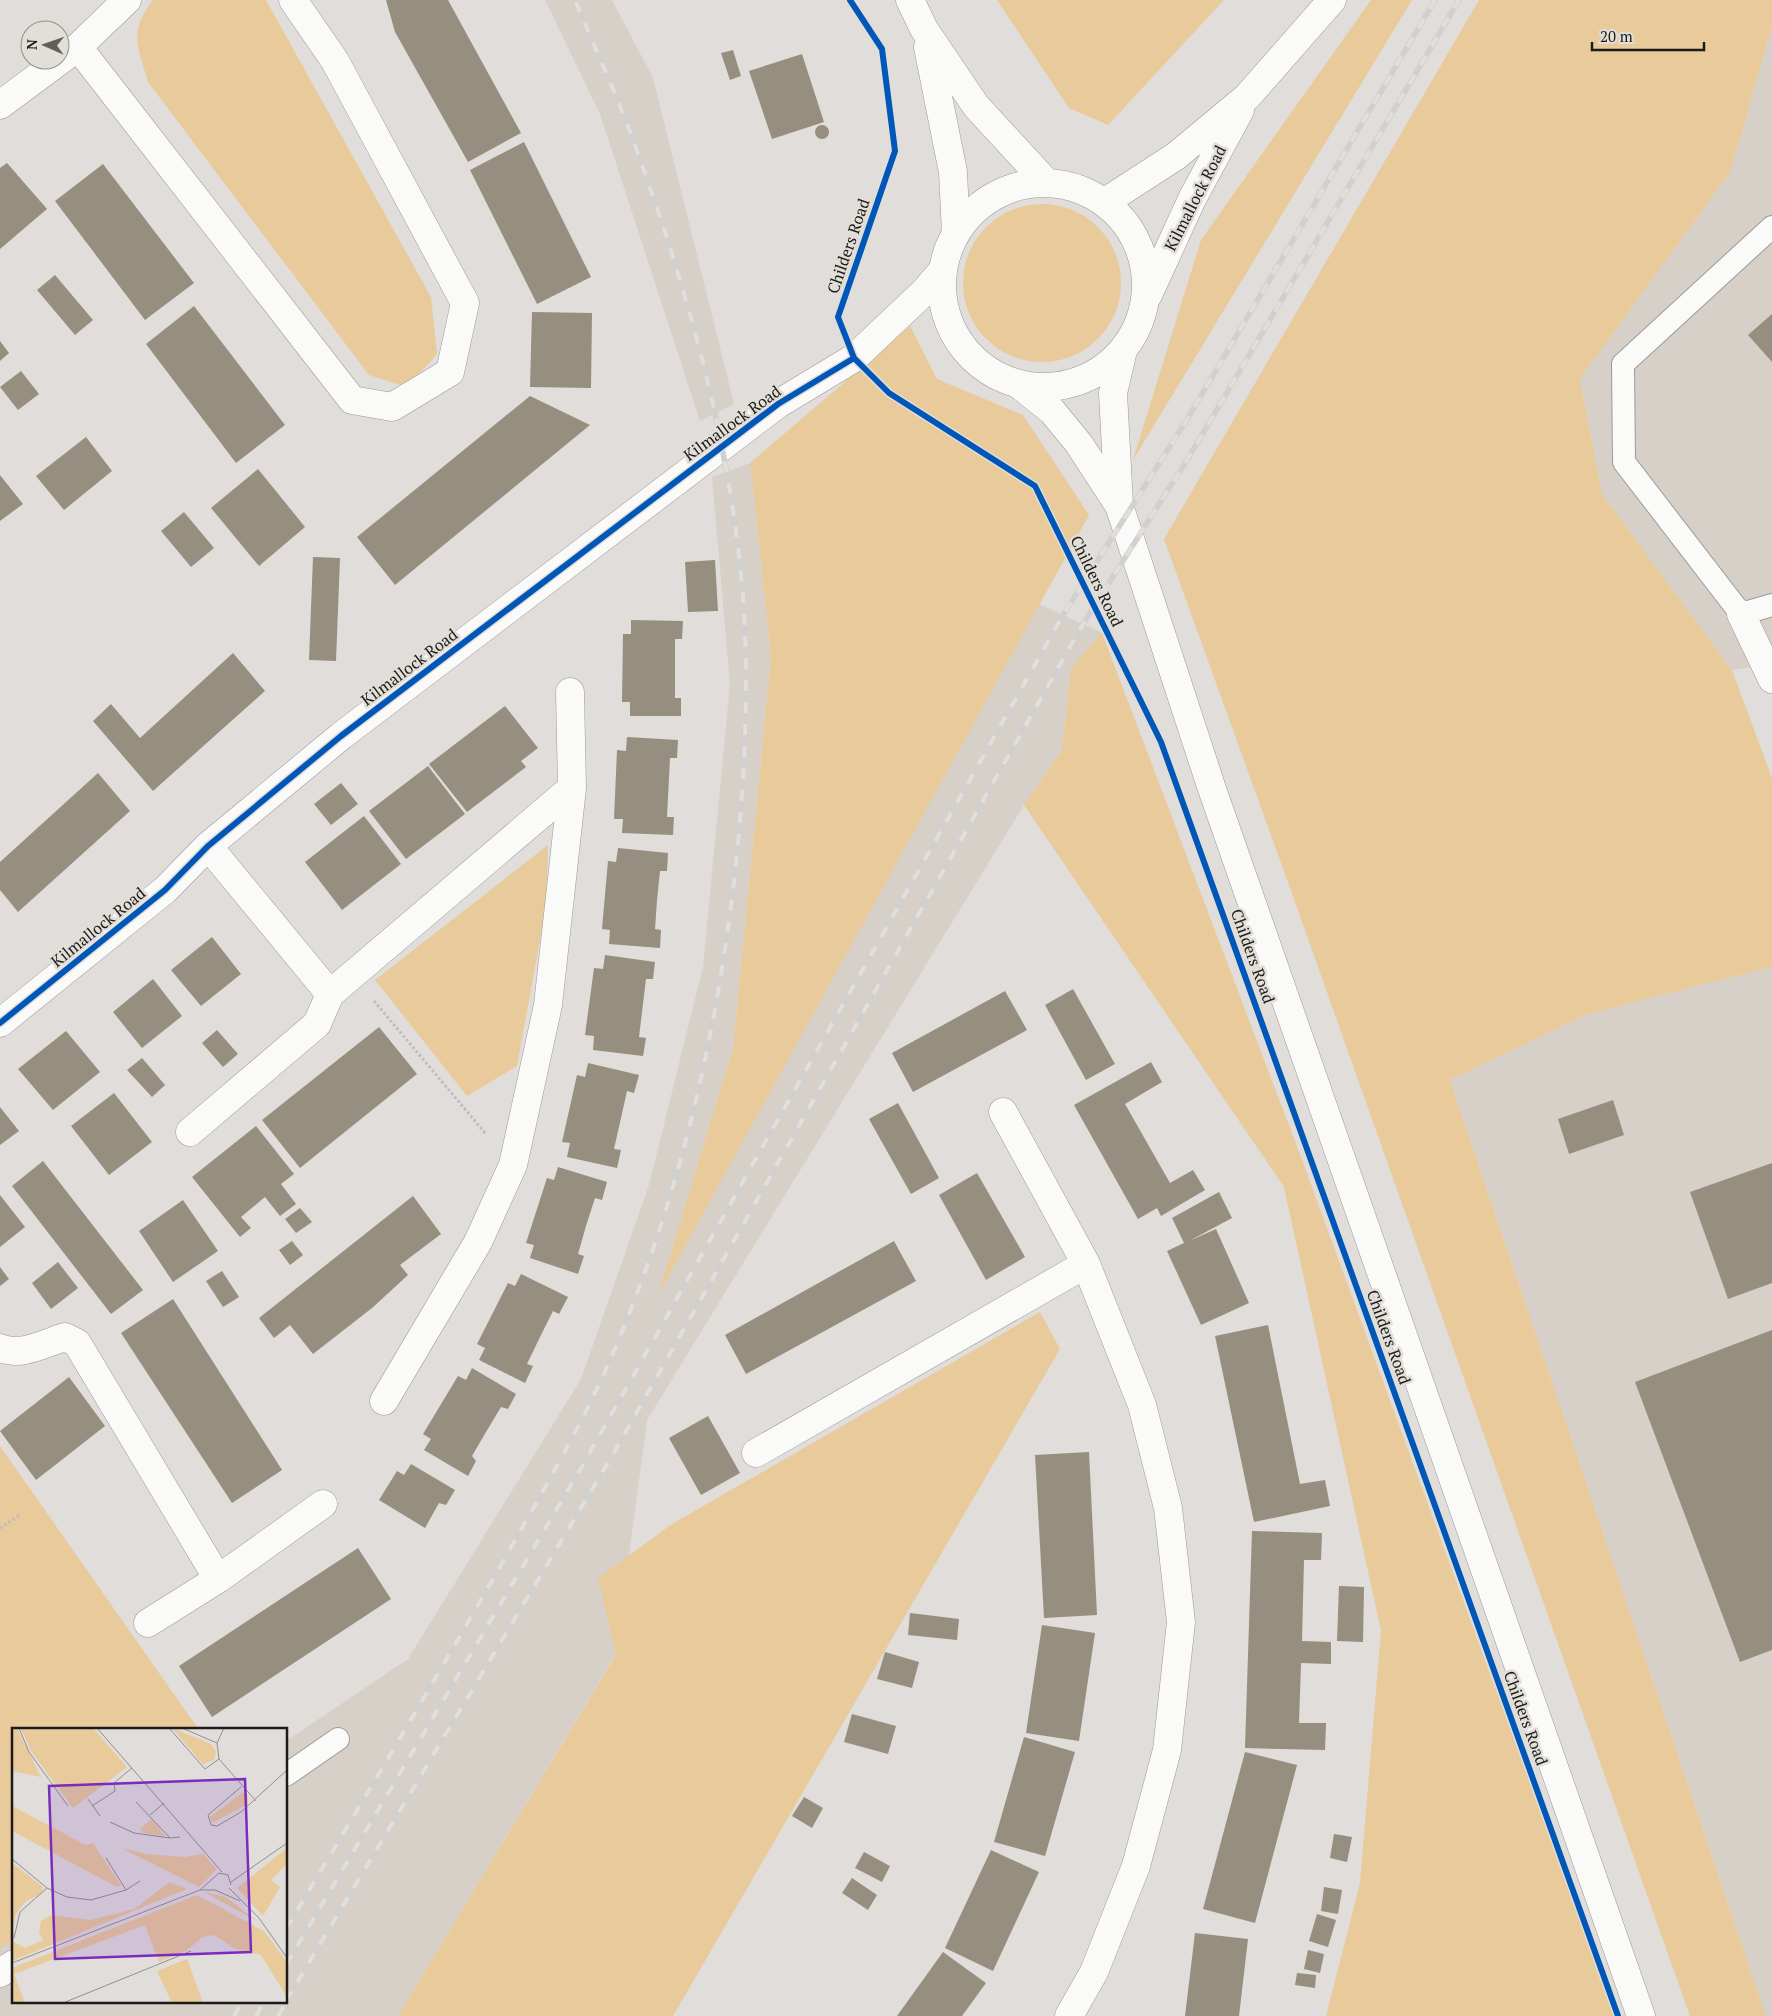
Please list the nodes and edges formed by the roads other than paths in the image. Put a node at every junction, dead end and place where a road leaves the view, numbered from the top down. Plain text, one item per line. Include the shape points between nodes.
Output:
1 (127, 0) edge
2 (293, 0) edge
3 (910, 0) edge
4 (1332, 0) edge
5 (924, 29) junction
6 (78, 47) junction
7 (1247, 97) junction
8 (0, 106) edge
9 (1046, 182) junction
10 (1105, 202) junction
11 (1772, 227) edge
12 (956, 233) junction
13 (943, 270) junction
14 (1145, 300) junction
15 (1123, 350) junction
16 (1017, 384) junction
17 (1119, 505) junction
18 (1772, 605) edge
19 (1741, 614) junction
20 (1772, 679) edge
21 (570, 692) dead end
22 (572, 788) junction
23 (208, 846) junction
24 (330, 994) junction
25 (0, 1023) edge
26 (1003, 1112) dead end
27 (190, 1132) dead end
28 (1086, 1264) junction
29 (0, 1348) edge
30 (384, 1401) dead end
31 (756, 1453) dead end
32 (323, 1504) dead end
33 (218, 1579) junction
34 (148, 1623) dead end
35 (338, 1739) dead end
36 (288, 1774) edge
37 (12, 1965) edge
38 (0, 1973) edge
39 (1069, 2016) edge
40 (1641, 2016) edge

1 - 6 street
2 - 6 street via 335,61 466,303 450,372 392,407 352,400
3 - 5 street
4 - 7 street, Kilmallock Road
5 - 9 street via 976,106
5 - 12 street via 941,100 953,172
6 - 8 street
7 - 10 street, Kilmallock Road via 1176,156
7 - 14 street, Kilmallock Road via 1192,199
9 - 10 street via 1082,189
9 - 12 street via 1003,191 969,215
10 - 14 street via 1124,220 1138,243 1147,270
11 - 19 lane via 1623,364 1624,462
12 - 13 street via 947,251
13 - 16 street via 944,308 954,334 973,359 996,376
13 - 23 street, Kilmallock Road via 854,358 778,404 341,736
14 - 15 street via 1135,333
15 - 16 street via 1089,377 1065,385 1040,387
15 - 17 street, Childers Road via 1113,393
16 - 17 street, Childers Road via 1052,411 1079,444
17 - 40 street, Childers Road via 1219,808
18 - 19 lane
19 - 20 street
21 - 22 street
22 - 24 street
22 - 30 street via 548,1005 513,1165 478,1242
23 - 24 street
23 - 25 street, Kilmallock Road via 165,890
24 - 27 street via 317,1024
26 - 28 street
28 - 31 street
28 - 39 street via 1142,1404 1168,1508 1181,1622 1167,1750 1136,1866 1094,1972
29 - 33 street via 7,1351 31,1349 65,1337 77,1343
32 - 33 street
33 - 34 street
35 - 36 lane
37 - 38 street

